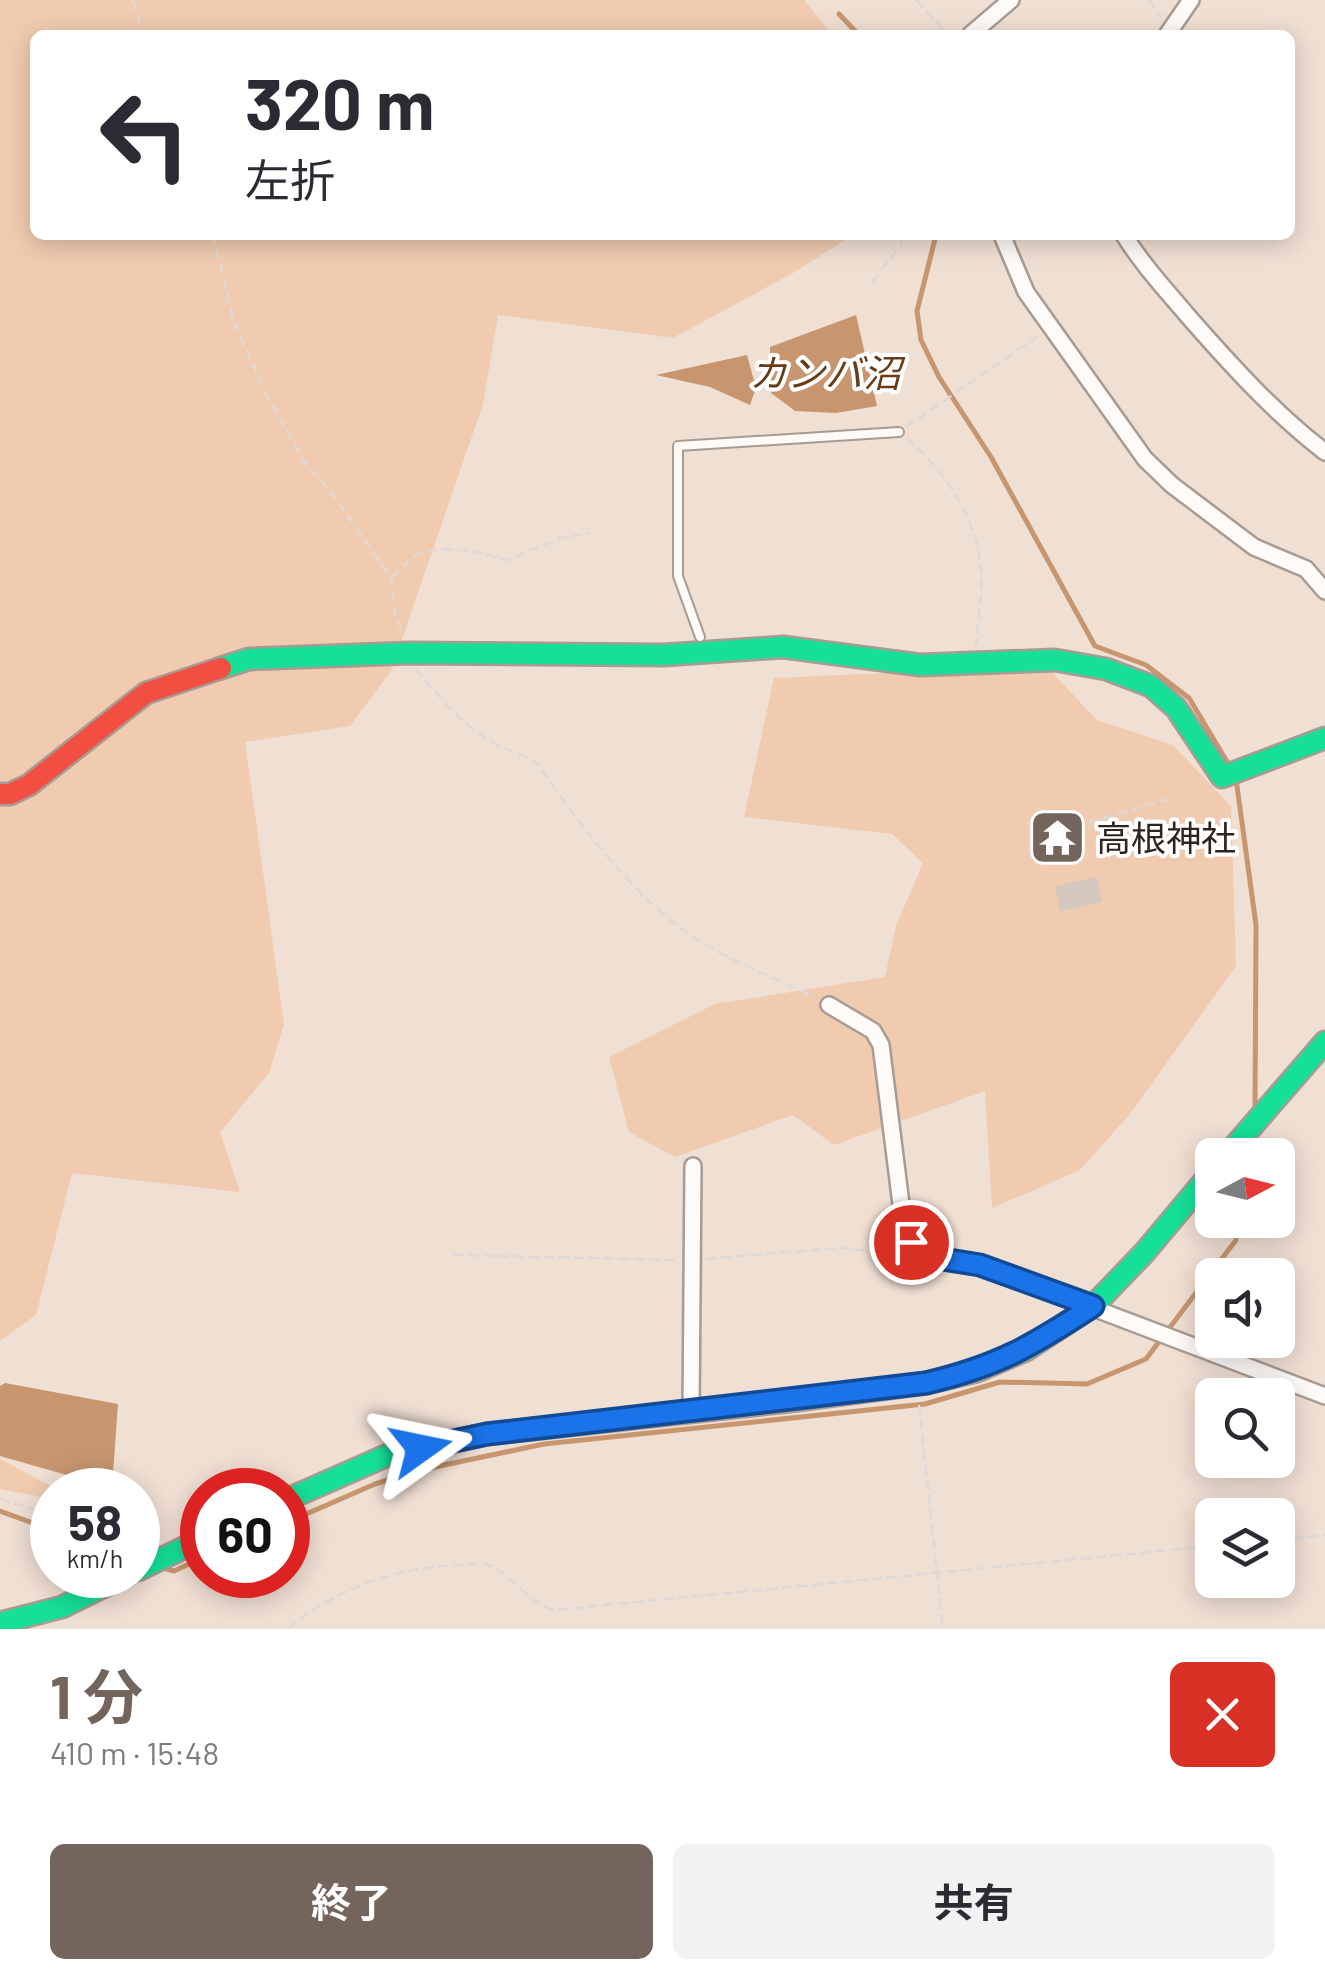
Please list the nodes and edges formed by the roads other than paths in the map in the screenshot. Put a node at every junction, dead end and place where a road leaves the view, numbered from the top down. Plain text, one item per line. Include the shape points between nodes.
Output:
1 (1012, 0) edge
2 (1191, 0) edge
3 (976, 30) edge
4 (1170, 30) edge
5 (1004, 240) edge
6 (1127, 240) edge
7 (899, 432) road end
8 (1325, 452) edge
9 (1325, 591) edge
10 (700, 637) dead end
11 (1325, 738) edge
12 (0, 794) edge
13 (829, 1005) road end
14 (1325, 1042) edge
15 (1242, 1138) edge
16 (694, 1166) dead end
17 (1195, 1192) edge
18 (1093, 1306) junction
19 (1325, 1396) edge
20 (690, 1412) junction
21 (310, 1490) edge
22 (79, 1598) edge
23 (0, 1623) edge
24 (36, 1623) edge

1 - 3 street
2 - 4 street
5 - 9 street via 1026,292 1145,459 1254,546 1306,569
6 - 8 street via 1230,365
7 - 10 lane via 678,446 678,576
11 - 12 street via 1222,776 1176,708 1150,686 1055,660 920,664 783,647 664,656 248,658 146,693 29,784
13 - 18 street via 872,1031 881,1046 904,1228 918,1255 980,1265
14 - 15 street
16 - 20 street
17 - 18 street
18 - 19 street
18 - 20 street via 1026,1350 977,1371
20 - 21 street via 487,1434 388,1456
22 - 24 street
23 - 24 street

